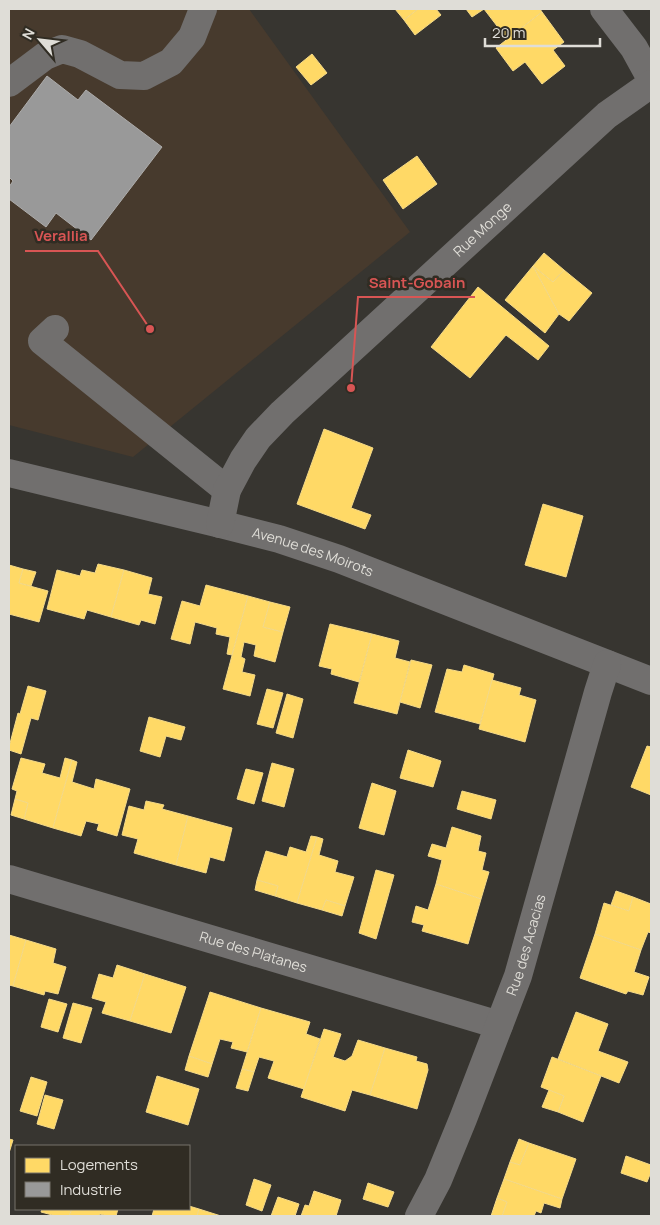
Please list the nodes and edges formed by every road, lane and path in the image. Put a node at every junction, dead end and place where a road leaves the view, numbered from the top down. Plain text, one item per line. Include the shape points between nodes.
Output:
1 (203, 9) edge
2 (604, 9) edge
3 (651, 79) edge
4 (9, 84) edge
5 (651, 84) edge
6 (55, 329) dead end
7 (9, 473) edge
8 (227, 490) junction
9 (220, 524) junction
10 (607, 664) junction
11 (651, 681) edge
12 (9, 879) edge
13 (499, 1024) junction
14 (419, 1216) edge

1 - 4 street via 192,38 171,62 144,76 120,75 80,54 62,49 45,56
2 - 3 street via 634,48
5 - 8 street, Rue Monge via 606,115 282,413 258,438
6 - 8 street via 42,342
7 - 9 street, Avenue des Moirots
8 - 9 street, Rue Monge
9 - 10 street, Avenue des Moirots via 279,539 339,560
10 - 11 street, Avenue des Moirots
10 - 13 street, Rue des Acacias via 518,976
12 - 13 street, Rue des Platanes
13 - 14 street, Rue des Acacias via 438,1180

